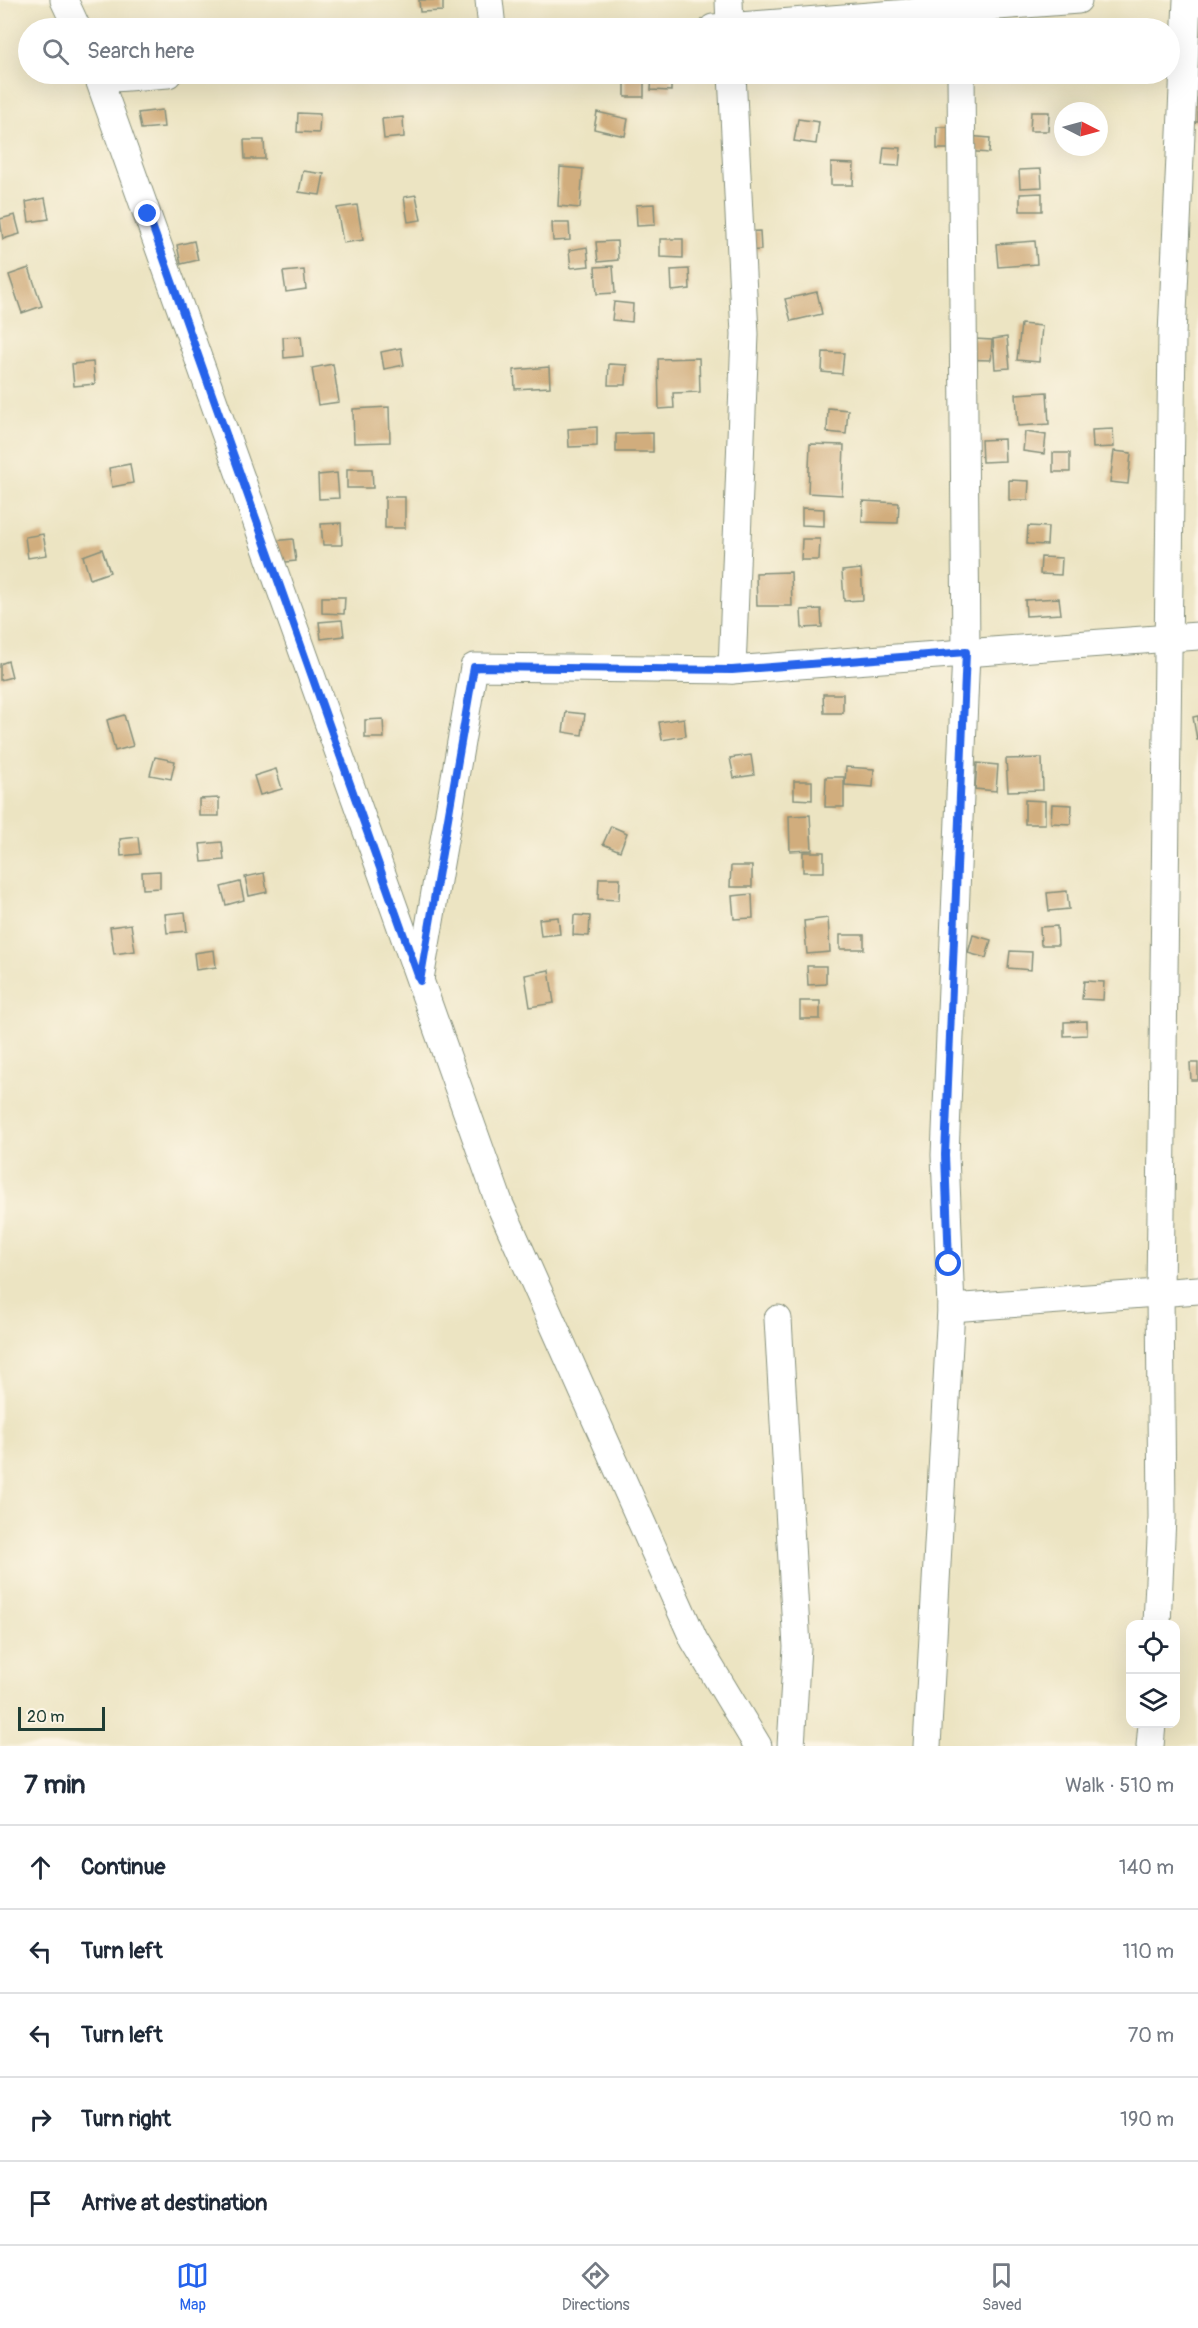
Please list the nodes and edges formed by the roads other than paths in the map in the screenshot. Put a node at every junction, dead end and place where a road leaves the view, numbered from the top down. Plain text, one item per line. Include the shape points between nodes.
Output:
1 (64, 0) edge
2 (489, 0) edge
3 (729, 0) edge
4 (1078, 0) edge
5 (1187, 0) edge
6 (961, 12) edge
7 (72, 18) edge
8 (491, 18) edge
9 (726, 18) edge
10 (872, 18) edge
11 (102, 84) edge
12 (732, 84) edge
13 (961, 84) edge
14 (1198, 636) edge
15 (1168, 639) junction
16 (966, 652) junction
17 (732, 670) junction
18 (420, 981) junction
19 (1198, 1290) edge
20 (1160, 1292) junction
21 (951, 1308) junction
22 (778, 1319) dead end
23 (1157, 1620) edge
24 (1152, 1728) edge
25 (758, 1746) edge
26 (791, 1746) edge
27 (927, 1746) edge
28 (1150, 1746) edge

1 - 7 street
2 - 8 street
3 - 9 street
4 - 6 street
5 - 15 street via 1172,335
6 - 10 street
11 - 18 street
12 - 17 street via 745,334
13 - 16 street
14 - 15 street
15 - 16 street
15 - 20 street
16 - 17 street
16 - 21 street via 945,1155
17 - 18 street via 474,667
18 - 25 street via 500,1205 694,1640
19 - 20 street
20 - 21 street
20 - 23 street via 1162,1517
21 - 27 street
22 - 26 street via 797,1647
24 - 28 street

